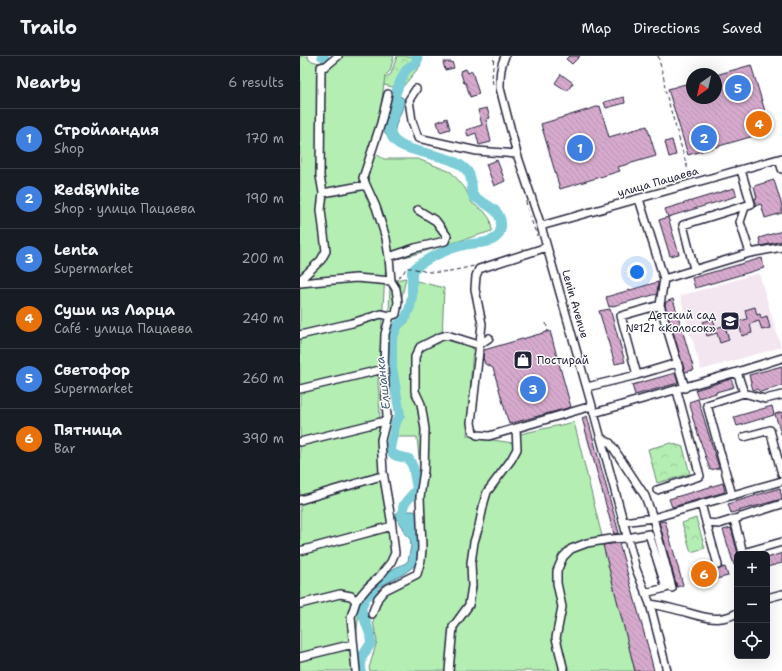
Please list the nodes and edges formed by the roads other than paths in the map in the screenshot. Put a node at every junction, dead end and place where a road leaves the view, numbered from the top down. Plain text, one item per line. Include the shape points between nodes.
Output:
1 (338, 56) edge
2 (505, 56) edge
3 (416, 89) dead end
4 (388, 94) dead end
5 (517, 154) junction
6 (781, 159) edge
7 (782, 169) edge
8 (741, 170) junction
9 (366, 185) junction
10 (323, 193) junction
11 (639, 199) junction
12 (745, 207) junction
13 (418, 210) dead end
14 (541, 226) junction
15 (782, 246) edge
16 (547, 247) junction
17 (750, 253) junction
18 (389, 257) junction
19 (694, 269) junction
20 (664, 279) junction
21 (300, 280) edge
22 (391, 280) junction
23 (300, 283) edge
24 (660, 305) junction
25 (390, 316) junction
26 (300, 335) edge
27 (490, 338) dead end
28 (479, 345) junction
29 (782, 358) edge
30 (677, 363) junction
31 (384, 369) junction
32 (737, 372) junction
33 (637, 375) junction
34 (587, 387) junction
35 (685, 388) junction
36 (300, 389) edge
37 (677, 390) junction
38 (744, 393) junction
39 (782, 394) edge
40 (593, 409) junction
41 (385, 421) junction
42 (516, 428) junction
43 (744, 437) dead end
44 (601, 438) junction
45 (300, 442) edge
46 (782, 474) edge
47 (384, 477) junction
48 (782, 480) edge
49 (657, 490) dead end
50 (732, 495) junction
51 (300, 500) edge
52 (701, 504) junction
53 (782, 504) edge
54 (653, 518) junction
55 (734, 519) junction
56 (623, 522) junction
57 (706, 523) junction
58 (392, 526) junction
59 (627, 538) junction
60 (782, 542) edge
61 (300, 551) edge
62 (698, 571) dead end
63 (672, 588) dead end
64 (645, 593) junction
65 (782, 594) edge
66 (770, 597) edge
67 (356, 601) junction
68 (300, 604) edge
69 (650, 604) junction
70 (372, 614) dead end
71 (734, 615) edge
72 (353, 644) junction
73 (300, 657) edge
74 (356, 671) edge
75 (449, 671) edge
76 (564, 671) edge
77 (667, 671) edge

1 - 10 street via 321,67 320,176
2 - 5 street, Lenin Avenue via 500,88
3 - 5 street via 409,100 418,138 476,151
4 - 9 street via 363,178
5 - 14 street, Lenin Avenue
6 - 7 street
6 - 8 street, улица Пацаева
8 - 11 street, улица Пацаева
8 - 12 street via 751,204
9 - 10 street
9 - 18 street via 386,238
10 - 21 street via 321,210 326,252
11 - 14 street, улица Пацаева
11 - 20 street
12 - 17 street via 740,222
12 - 19 street via 683,225
13 - 18 street via 436,221 447,236 445,241
14 - 16 street, Lenin Avenue
15 - 17 street
16 - 28 street via 479,269 475,289 482,324
16 - 34 street, Lenin Avenue
17 - 19 street
18 - 22 street
19 - 20 street
20 - 24 street
22 - 23 street via 356,278
22 - 25 street via 396,289 398,302 396,314
24 - 30 street
24 - 33 street via 621,316
25 - 26 street via 381,314
25 - 31 street via 385,334
27 - 28 street
28 - 42 street via 471,423 473,432 489,436
28 - 70 street via 447,335 420,347 415,357 415,391 421,404 425,429 424,470 420,497 421,560 416,574 385,590 378,598
29 - 32 street
30 - 33 street
30 - 35 street
31 - 36 street
31 - 41 street
32 - 35 street
32 - 38 street
33 - 34 street
34 - 40 street, Lenin Avenue
35 - 37 street
37 - 40 street
37 - 49 street via 700,476
38 - 39 street via 765,399
38 - 50 street via 707,405
40 - 42 street
40 - 44 street, Lenin Avenue
41 - 45 street
41 - 47 street via 381,440
42 - 75 street via 517,449 487,492 484,502 474,542 472,586 468,605 453,627
43 - 46 street via 770,430
44 - 54 street via 610,443 645,496
44 - 56 street, Lenin Avenue
47 - 51 street
47 - 58 street
48 - 50 street
50 - 52 street
52 - 54 street
52 - 57 street
53 - 55 street
54 - 56 street
54 - 63 street
55 - 57 street via 719,524
55 - 60 street via 743,553
56 - 59 street, Lenin Avenue
57 - 62 street via 718,565
58 - 61 street
58 - 67 street via 395,553 391,562
59 - 64 street, Lenin Avenue
59 - 64 street via 649,534 666,588
59 - 76 street via 587,543 571,549 563,557 557,571 556,583 562,607 556,638
64 - 69 street, Lenin Avenue
65 - 66 street
67 - 68 street via 351,596 340,594
67 - 72 street via 351,617
69 - 71 street via 702,618 729,618
69 - 77 street, Lenin Avenue
72 - 73 street
72 - 74 street

